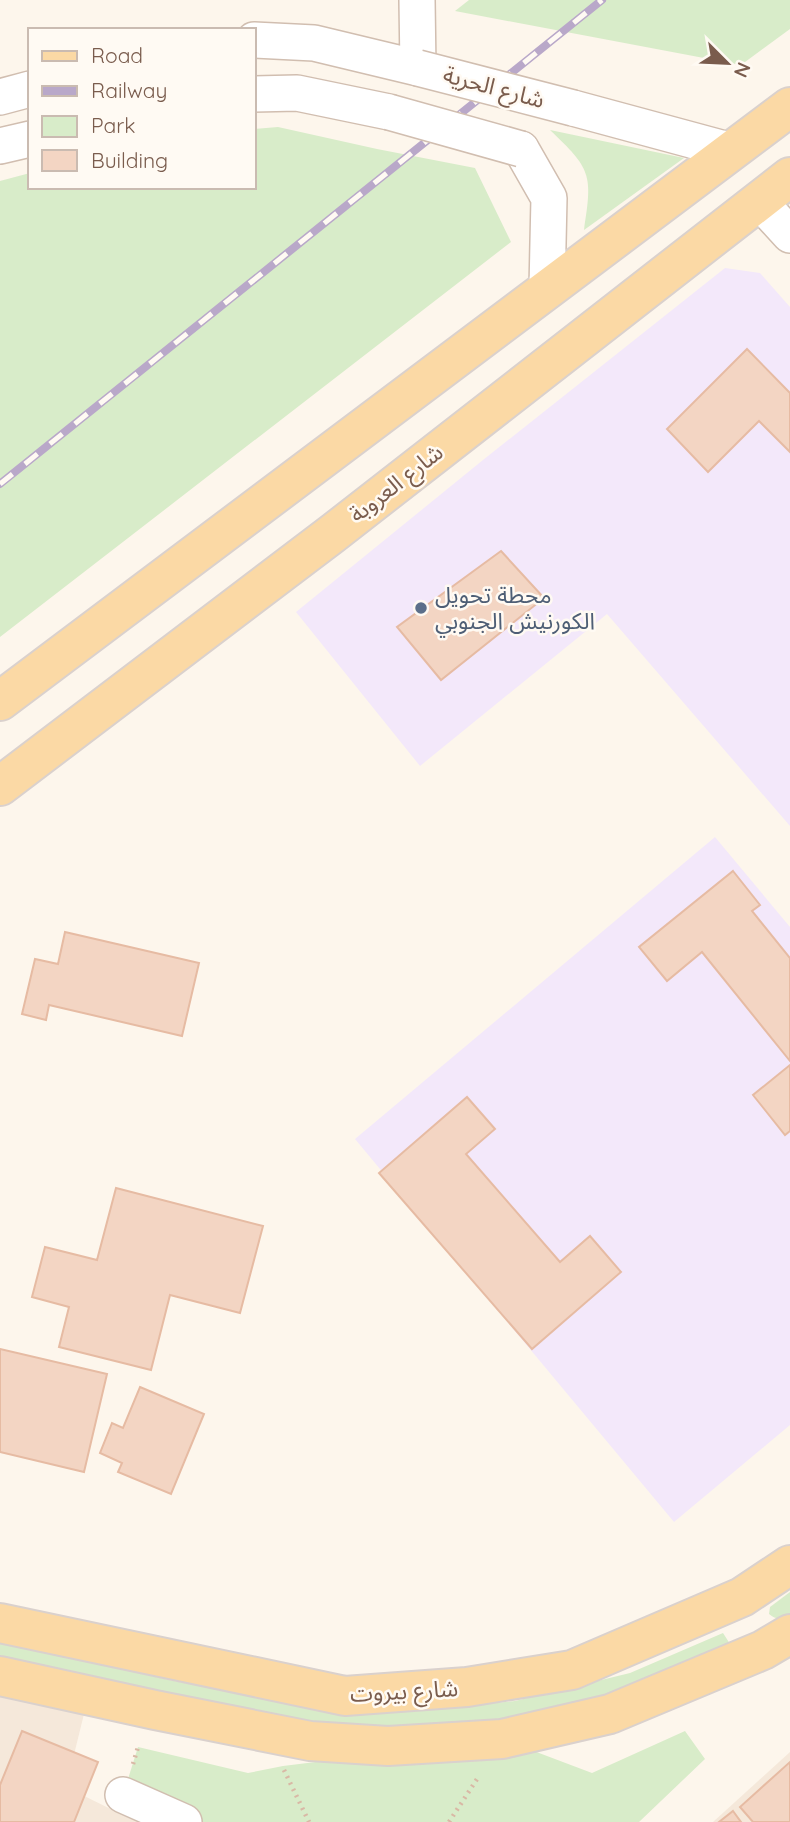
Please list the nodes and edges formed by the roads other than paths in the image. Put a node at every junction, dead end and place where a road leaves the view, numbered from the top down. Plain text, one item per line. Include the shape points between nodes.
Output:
1 (417, 0) edge
2 (256, 40) edge
3 (418, 68) junction
4 (28, 90) edge
5 (256, 94) edge
6 (0, 97) edge
7 (790, 107) edge
8 (28, 139) edge
9 (0, 146) edge
10 (732, 151) junction
11 (790, 177) edge
12 (759, 201) junction
13 (790, 235) edge
14 (547, 288) junction
15 (0, 701) edge
16 (0, 786) edge
17 (790, 1565) edge
18 (742, 1597) junction
19 (0, 1623) edge
20 (777, 1642) edge
21 (0, 1676) edge
22 (123, 1795) dead end
23 (184, 1822) edge

1 - 3 street
2 - 3 street, شارع الحرية via 314,43
3 - 10 street, شارع الحرية, bridge
4 - 6 street
5 - 14 street, bridge via 297,93 389,111 521,149 549,198
7 - 10 main road
8 - 9 street
10 - 14 main road
11 - 12 main road, شارع العروبة
12 - 13 street
12 - 16 main road, شارع العروبة
14 - 15 main road
17 - 18 main road, شارع بيروت
18 - 19 main road, شارع بيروت via 572,1670 467,1687 345,1696
18 - 20 main road
20 - 21 main road via 610,1714 502,1739 388,1746 310,1741
22 - 23 street

